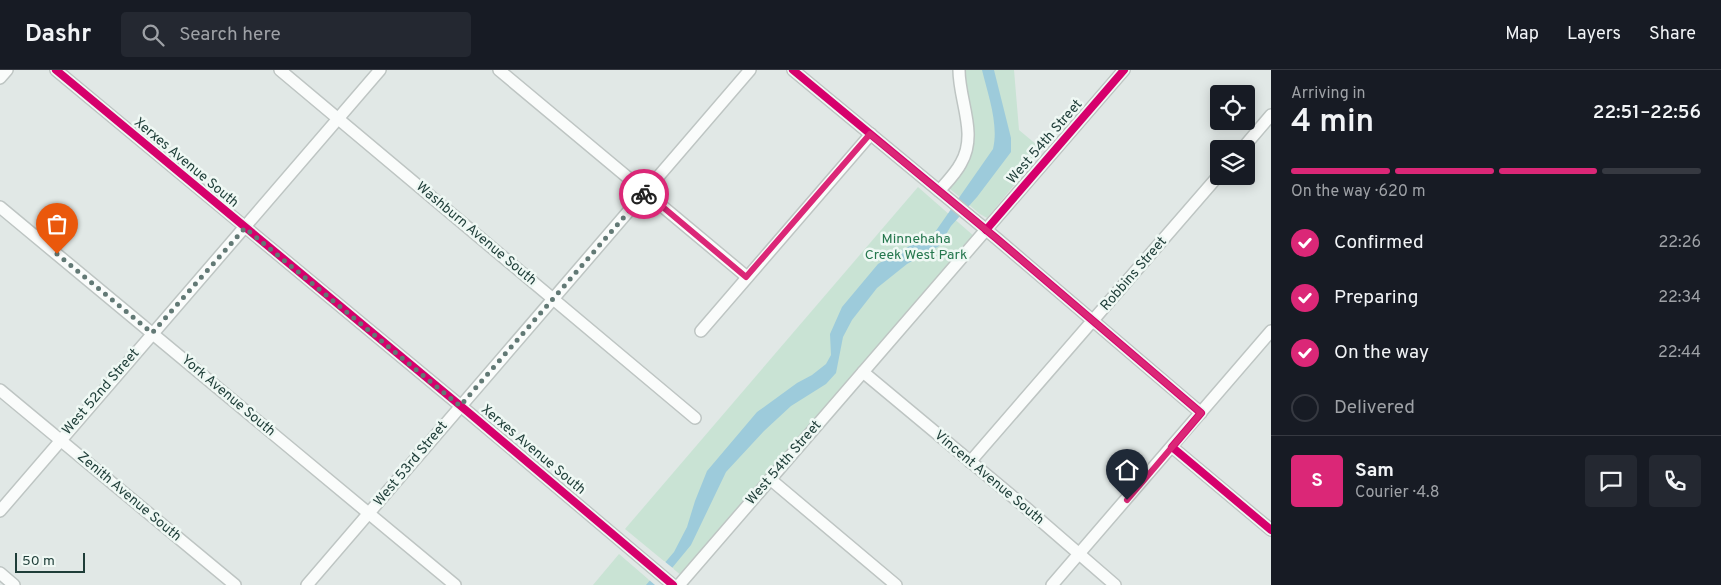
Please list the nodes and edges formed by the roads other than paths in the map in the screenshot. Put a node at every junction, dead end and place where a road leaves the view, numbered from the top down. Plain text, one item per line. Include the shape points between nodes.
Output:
1 (7, 70) edge
2 (56, 70) edge
3 (280, 70) edge
4 (380, 70) edge
5 (499, 70) edge
6 (750, 70) edge
7 (793, 70) edge
8 (960, 70) edge
9 (1117, 72) edge
10 (0, 78) edge
11 (1271, 115) edge
12 (338, 118) junction
13 (870, 134) junction
14 (1250, 140) edge
15 (1211, 185) edge
16 (939, 191) junction
17 (645, 192) junction
18 (0, 207) edge
19 (245, 228) junction
20 (986, 230) junction
21 (746, 277) junction
22 (553, 298) junction
23 (1093, 321) junction
24 (700, 331) dead end
25 (152, 333) junction
26 (1269, 338) edge
27 (863, 372) junction
28 (0, 390) edge
29 (460, 406) junction
30 (1201, 413) junction
31 (695, 418) dead end
32 (60, 440) junction
33 (1172, 447) junction
34 (970, 462) junction
35 (770, 479) junction
36 (0, 511) edge
37 (369, 513) junction
38 (1271, 530) edge
39 (1079, 555) junction
40 (0, 573) edge
41 (669, 582) edge
42 (14, 585) edge
43 (235, 585) edge
44 (307, 585) edge
45 (455, 585) edge
46 (679, 585) edge
47 (896, 585) edge
48 (1052, 585) edge
49 (1115, 585) edge

1 - 10 street
2 - 19 street, Xerxes Avenue South
3 - 12 street, Washburn Avenue South
4 - 12 street, West 52nd Street
5 - 17 street
6 - 17 street, West 53rd Street
7 - 13 street
8 - 16 street via 969,135 967,150 961,164
9 - 20 street, West 54th Street
11 - 14 street
12 - 19 street, West 52nd Street
12 - 22 street, Washburn Avenue South
13 - 16 street
13 - 21 street
15 - 23 street, Robbins Street
16 - 20 street
17 - 21 street
17 - 22 street, West 53rd Street
18 - 25 street, York Avenue South
19 - 25 street, West 52nd Street
19 - 29 street, Xerxes Avenue South
20 - 23 street
20 - 27 street, West 54th Street
21 - 24 street
22 - 29 street, West 53rd Street
22 - 31 street, Washburn Avenue South
23 - 30 street
23 - 34 street, Robbins Street
25 - 32 street, West 52nd Street
25 - 37 street, York Avenue South
26 - 30 street
27 - 34 street, Vincent Avenue South
27 - 35 street, West 54th Street
28 - 32 street, Zenith Avenue South
29 - 37 street, West 53rd Street
29 - 41 street, Xerxes Avenue South
30 - 33 street
32 - 36 street, West 52nd Street
32 - 43 street, Zenith Avenue South
33 - 38 street
33 - 39 street
34 - 39 street, Vincent Avenue South
35 - 46 street, West 54th Street
35 - 47 street
37 - 44 street, West 53rd Street
37 - 45 street, York Avenue South
39 - 48 street
39 - 49 street, Vincent Avenue South
40 - 42 street

